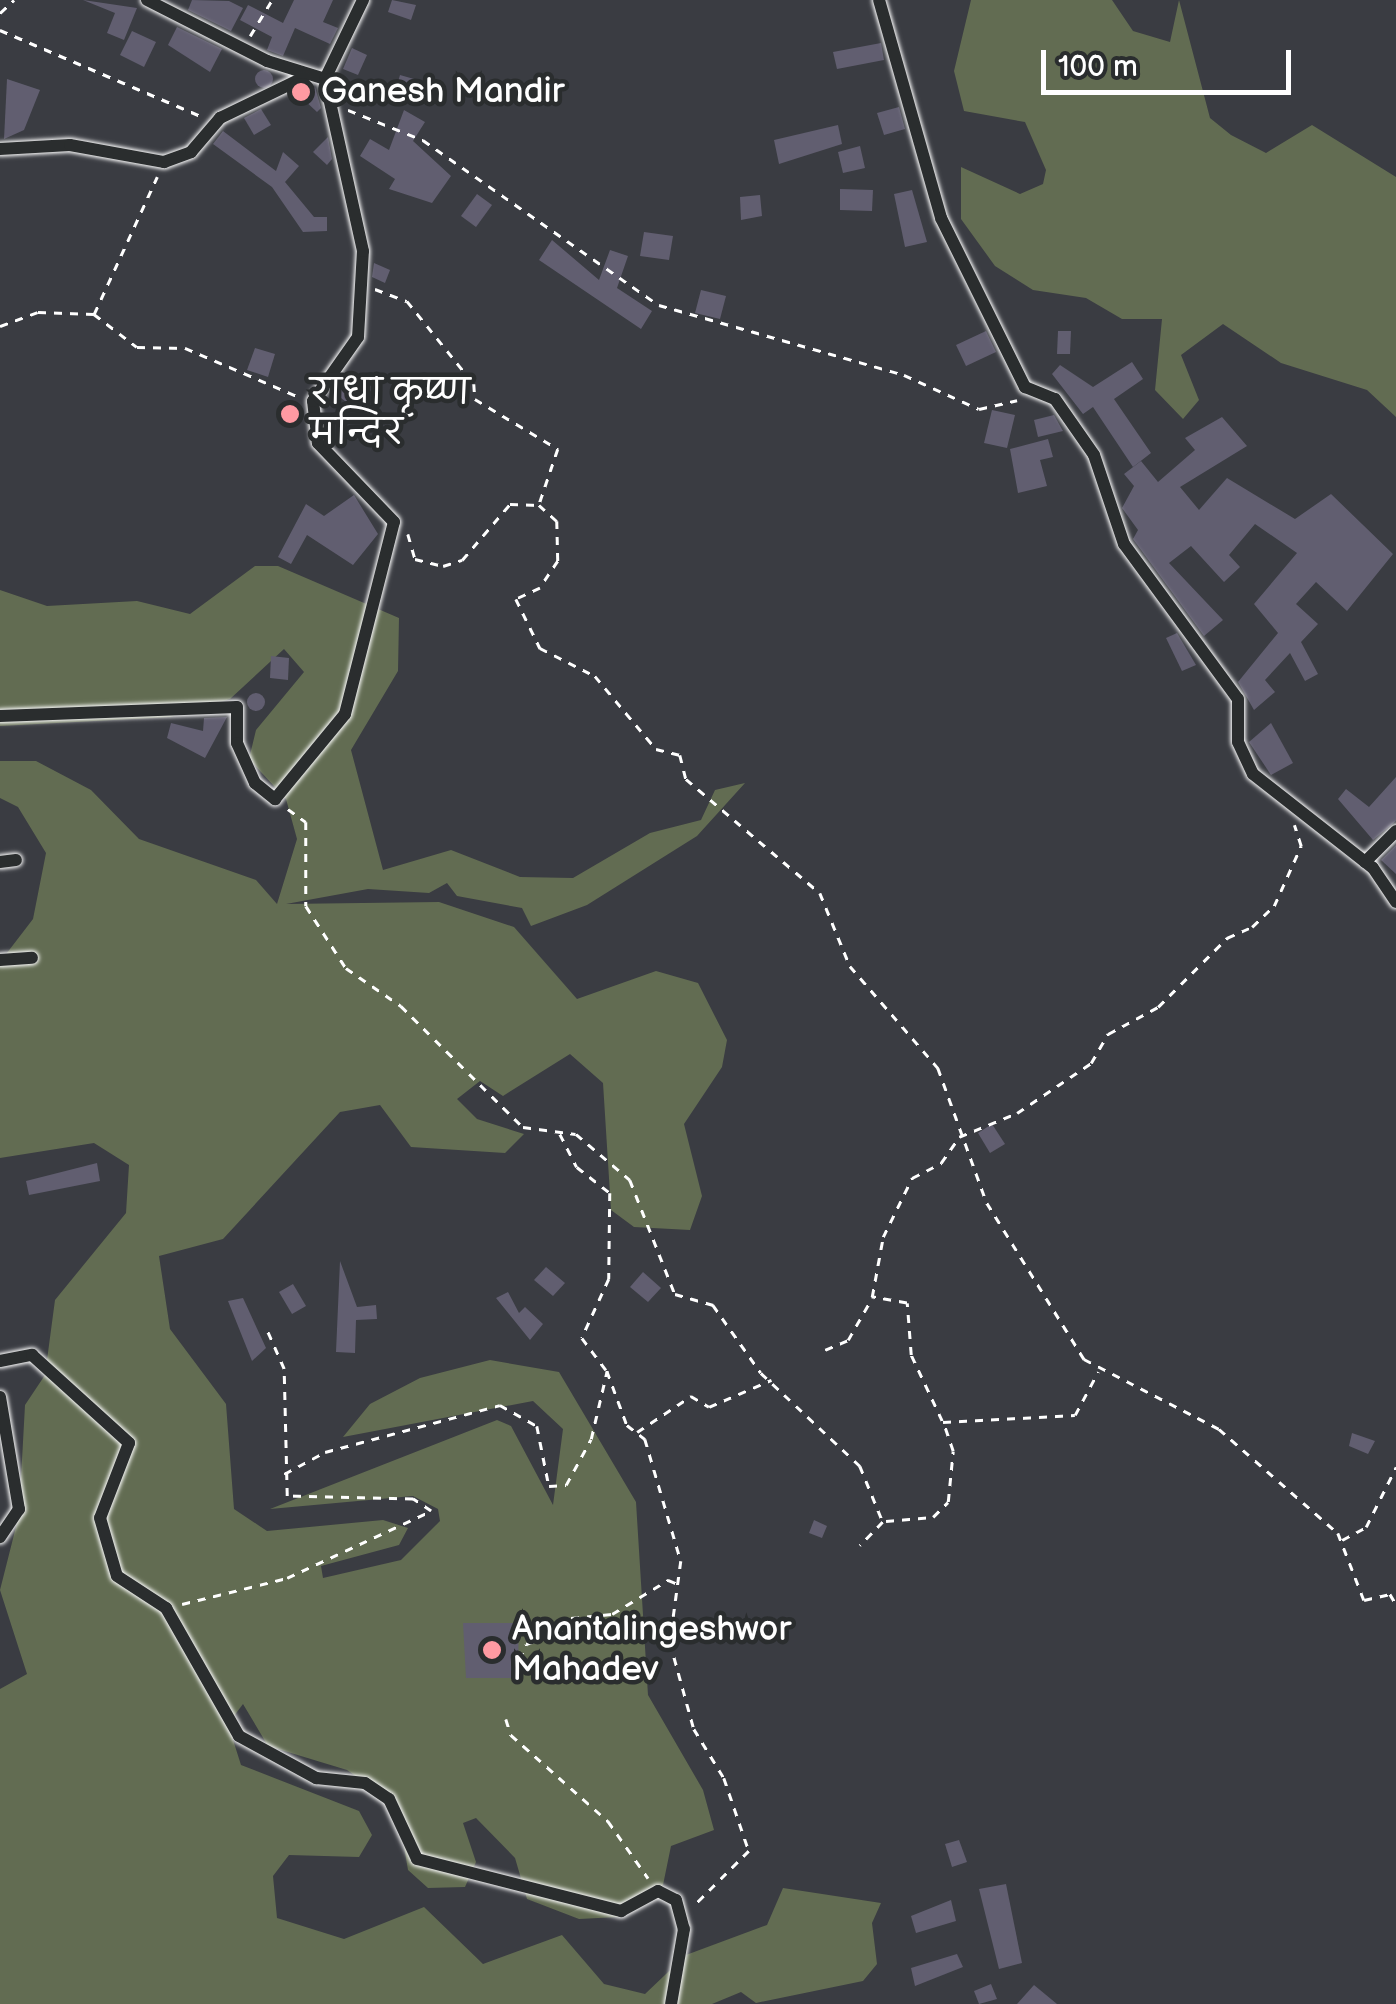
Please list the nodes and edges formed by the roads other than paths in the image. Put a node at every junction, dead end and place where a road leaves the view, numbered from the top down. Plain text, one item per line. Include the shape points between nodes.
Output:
1 (147, 0) edge
2 (363, 0) edge
3 (879, 0) edge
4 (306, 77) junction
5 (324, 79) junction
6 (0, 149) edge
7 (0, 716) edge
8 (1396, 831) edge
9 (16, 860) dead end
10 (0, 862) edge
11 (1365, 862) junction
12 (1396, 902) edge
13 (32, 958) dead end
14 (0, 960) edge
15 (0, 1360) edge
16 (0, 1396) edge
17 (0, 1537) edge
18 (670, 2004) edge

1 - 4 street
2 - 5 street
3 - 11 street via 941,218 1032,394 1055,399 1072,418 1114,500 1124,544 1238,699 1238,742 1253,774
4 - 5 street
4 - 6 street via 216,124 190,152 164,162 70,145
5 - 7 street via 338,109 361,284 358,337 313,401 318,444 356,472 394,522 345,714 275,799 255,782 237,743 237,706
8 - 11 street
9 - 10 street
11 - 12 street
13 - 14 street
15 - 18 street via 32,1355 128,1442 100,1518 117,1576 166,1608 239,1736 316,1778 365,1783 389,1800 416,1859 622,1911 658,1890 676,1900 684,1930
16 - 17 street via 19,1512

